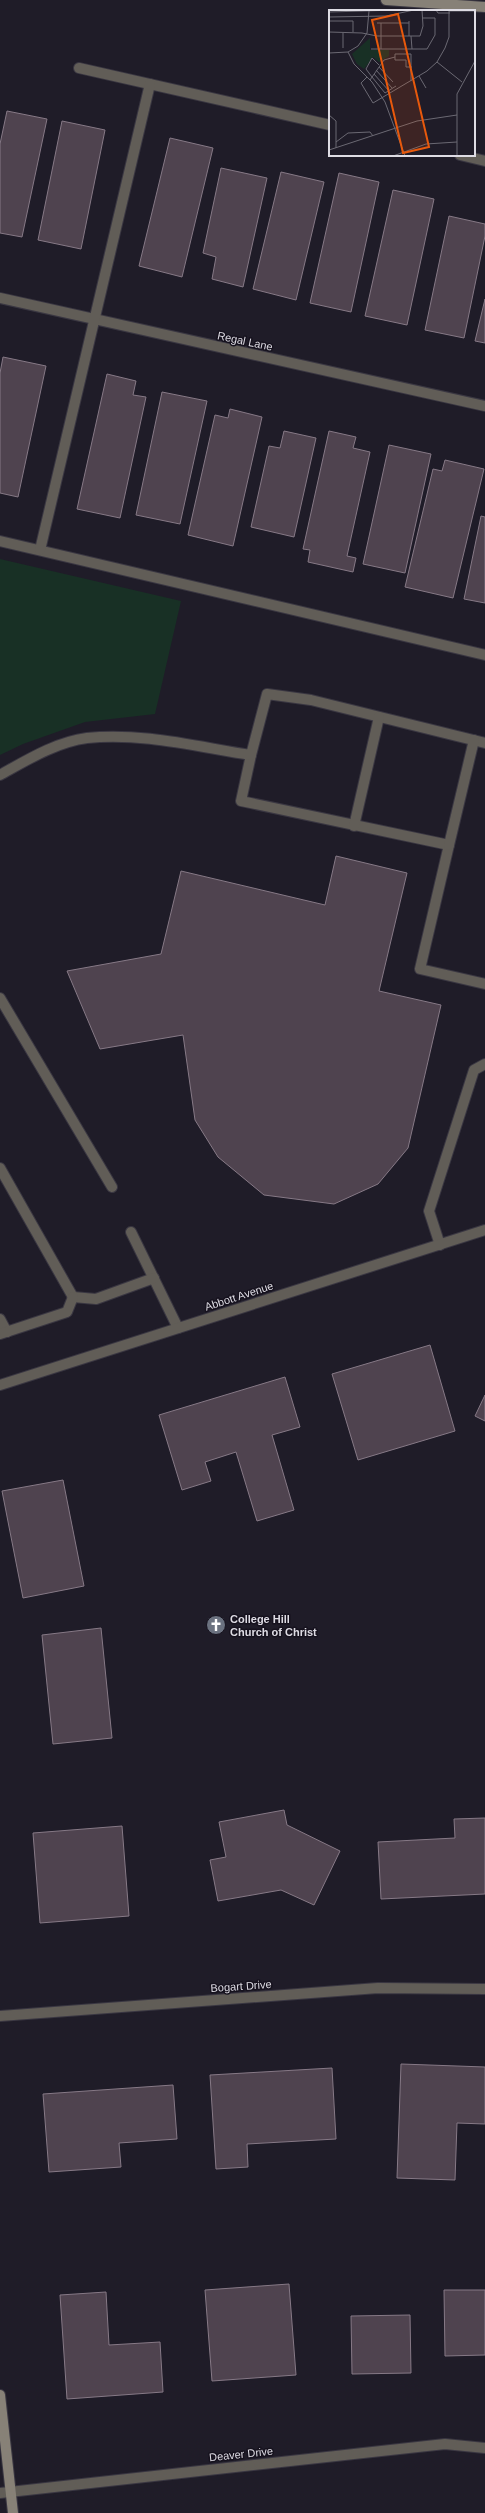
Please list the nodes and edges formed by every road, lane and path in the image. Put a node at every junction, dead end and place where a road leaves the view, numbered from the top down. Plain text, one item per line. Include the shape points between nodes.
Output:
1 (386, 0) edge
2 (485, 7) edge
3 (79, 68) dead end
4 (150, 84) junction
5 (329, 125) edge
6 (464, 156) edge
7 (485, 161) edge
8 (0, 298) edge
9 (95, 320) junction
10 (485, 406) edge
11 (0, 541) edge
12 (40, 550) junction
13 (485, 656) edge
14 (379, 717) junction
15 (474, 740) junction
16 (485, 743) edge
17 (251, 755) junction
18 (0, 775) edge
19 (354, 826) junction
20 (448, 845) junction
21 (485, 984) edge
22 (0, 998) edge
23 (485, 1064) edge
24 (0, 1168) edge
25 (112, 1187) dead end
26 (485, 1230) edge
27 (131, 1232) dead end
28 (440, 1245) junction
29 (154, 1278) junction
30 (73, 1296) junction
31 (0, 1319) edge
32 (178, 1328) junction
33 (4, 1333) edge
34 (0, 1385) edge
35 (485, 1989) edge
36 (0, 2016) edge
37 (0, 2395) edge
38 (485, 2448) edge
39 (11, 2492) junction
40 (0, 2493) edge
41 (13, 2513) edge

1 - 2 street
3 - 4 street
4 - 5 street
4 - 9 street
6 - 7 street
8 - 9 street, Regal Lane
9 - 10 street, Regal Lane
9 - 12 street
11 - 12 street
12 - 13 street
14 - 15 street
14 - 17 street via 311,700 267,694
14 - 19 street
15 - 16 street
15 - 20 street
17 - 18 street via 127,736 85,738 39,753
17 - 19 street via 241,801
19 - 20 street
20 - 21 street via 420,969
22 - 25 street
23 - 28 street via 474,1070 429,1211
24 - 30 street
26 - 28 street, Abbott Avenue
27 - 29 street
28 - 32 street, Abbott Avenue
29 - 30 street via 96,1299
29 - 32 street
30 - 33 street via 67,1312
31 - 33 street
32 - 34 street, Abbott Avenue
35 - 36 street, Bogart Drive via 378,1988
37 - 39 street
38 - 39 street, Deaver Drive via 445,2444
39 - 40 street, Deaver Drive
39 - 41 street

